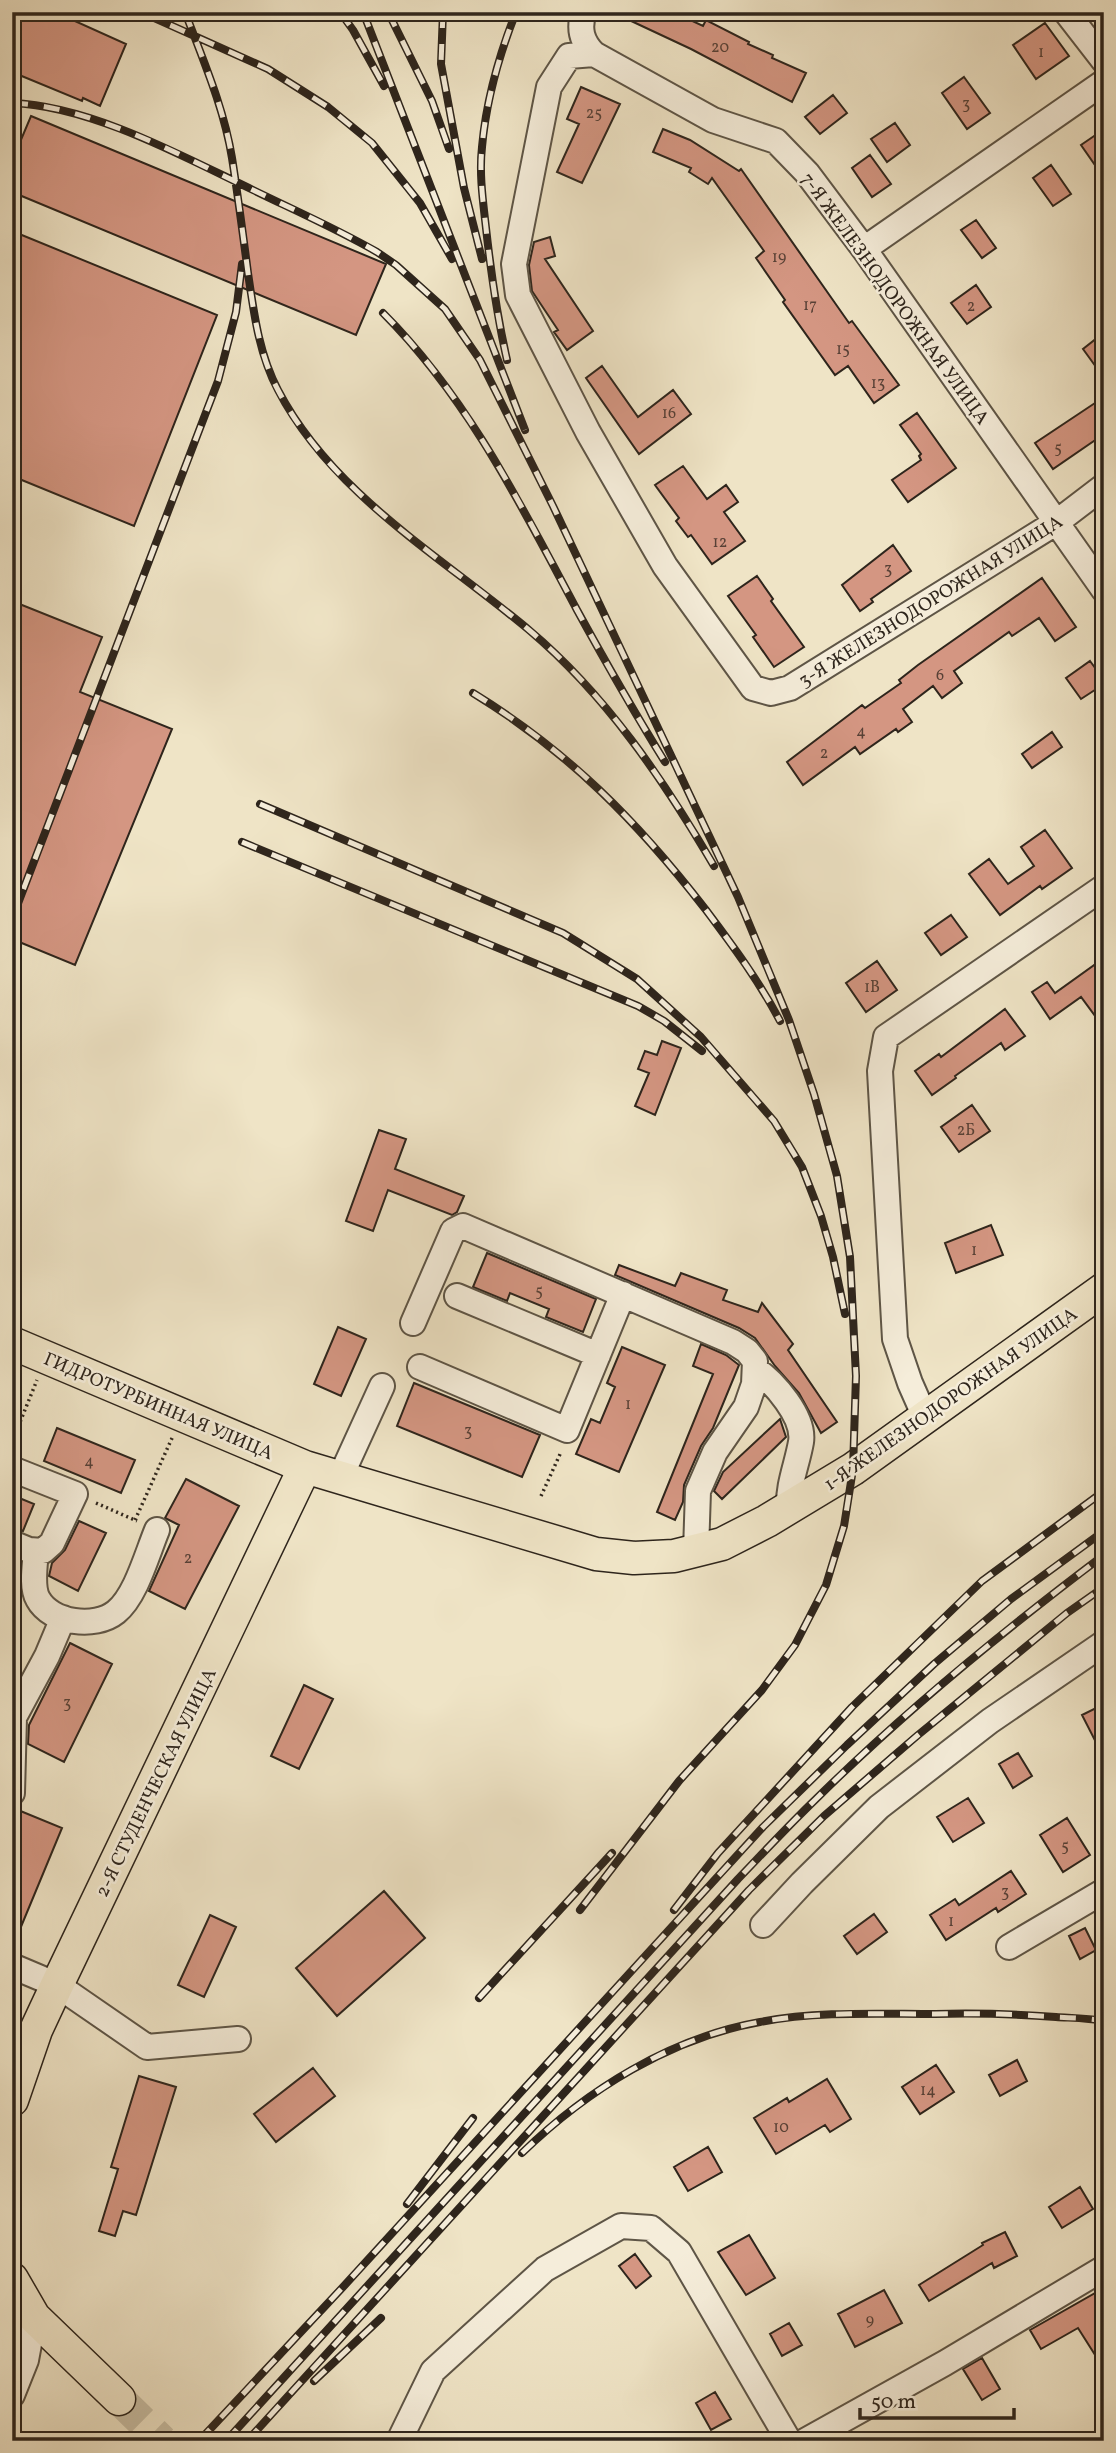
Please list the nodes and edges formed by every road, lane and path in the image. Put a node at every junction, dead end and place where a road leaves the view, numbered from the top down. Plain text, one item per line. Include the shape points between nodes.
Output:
1 (584, 12) edge
2 (1066, 12) edge
3 (594, 54) junction
4 (1104, 61) edge
5 (1104, 82) edge
6 (864, 248) junction
7 (1104, 486) edge
8 (1057, 523) junction
9 (1104, 590) edge
10 (1104, 887) edge
11 (1104, 1289) edge
12 (623, 1294) junction
13 (457, 1296) dead end
14 (413, 1324) dead end
15 (12, 1343) edge
16 (598, 1355) junction
17 (420, 1367) dead end
18 (755, 1369) junction
19 (38, 1378) dead end
20 (382, 1386) dead end
21 (925, 1418) junction
22 (567, 1430) junction
23 (173, 1434) dead end
24 (12, 1441) edge
25 (305, 1467) junction
26 (12, 1469) edge
27 (340, 1478) junction
28 (75, 1494) junction
29 (541, 1496) dead end
30 (789, 1507) junction
31 (146, 1525) junction
32 (12, 1543) edge
33 (696, 1550) junction
34 (36, 1551) junction
35 (63, 1618) junction
36 (1104, 1643) edge
37 (13, 1719) edge
38 (12, 1793) edge
39 (1104, 1891) edge
40 (763, 1925) dead end
41 (1009, 1947) dead end
42 (12, 1966) edge
43 (57, 1985) junction
44 (238, 2039) dead end
45 (12, 2100) edge
46 (1104, 2268) edge
47 (12, 2279) edge
48 (34, 2317) junction
49 (12, 2395) edge
50 (119, 2399) tunnel mouth
51 (399, 2441) edge
52 (789, 2441) edge
53 (805, 2441) edge

1 - 3 street via 581,34
2 - 4 street
3 - 6 street, 7-Я ЖЕЛЕЗНОДОРОЖНАЯ УЛИЦА via 713,120 776,141 807,173
3 - 8 street, 3-Я ЖЕЛЕЗНОДОРОЖНАЯ УЛИЦА via 569,56 550,87 514,264 518,295 588,432 665,566 752,688 771,693 790,688
5 - 6 street
6 - 8 street, 7-Я ЖЕЛЕЗНОДОРОЖНАЯ УЛИЦА
7 - 8 street, 3-Я ЖЕЛЕЗНОДОРОЖНАЯ УЛИЦА
8 - 9 street, 7-Я ЖЕЛЕЗНОДОРОЖНАЯ УЛИЦА
10 - 21 street via 886,1037 880,1071 895,1339
11 - 21 main road, 1-Я ЖЕЛЕЗНОДОРОЖНАЯ УЛИЦА
12 - 14 street via 463,1226 453,1231
12 - 16 street
12 - 18 street via 733,1342 747,1351
13 - 16 street
15 - 25 main road, ГИДРОТУРБИННАЯ УЛИЦА
16 - 22 street
17 - 22 street
18 - 30 street via 778,1390 802,1439 788,1492
18 - 33 street via 746,1407 715,1452 698,1491
19 - 24 path
20 - 27 street
21 - 30 main road, 1-Я ЖЕЛЕЗНОДОРОЖНАЯ УЛИЦА
22 - 29 path via 561,1457
23 - 31 path
25 - 27 main road, ГИДРОТУРБИННАЯ УЛИЦА
25 - 43 main road, 2-Я СТУДЕНЧЕСКАЯ УЛИЦА
26 - 28 street
27 - 33 main road, 1-Я ЖЕЛЕЗНОДОРОЖНАЯ УЛИЦА via 596,1554 661,1557
28 - 31 path
28 - 34 street via 52,1543
30 - 33 main road, 1-Я ЖЕЛЕЗНОДОРОЖНАЯ УЛИЦА via 722,1544
31 - 35 street via 129,1596 115,1614 90,1621
32 - 34 street
34 - 35 street via 37,1598 51,1614
35 - 37 street
36 - 40 street via 990,1721 879,1807
37 - 38 street
39 - 41 street
42 - 43 street
43 - 44 street via 147,2047
43 - 45 main road, 2-Я СТУДЕНЧЕСКАЯ УЛИЦА
46 - 53 street
47 - 48 main road
48 - 49 street via 26,2360
48 - 50 main road
51 - 52 street via 433,2371 545,2269 621,2226 651,2228 680,2252

